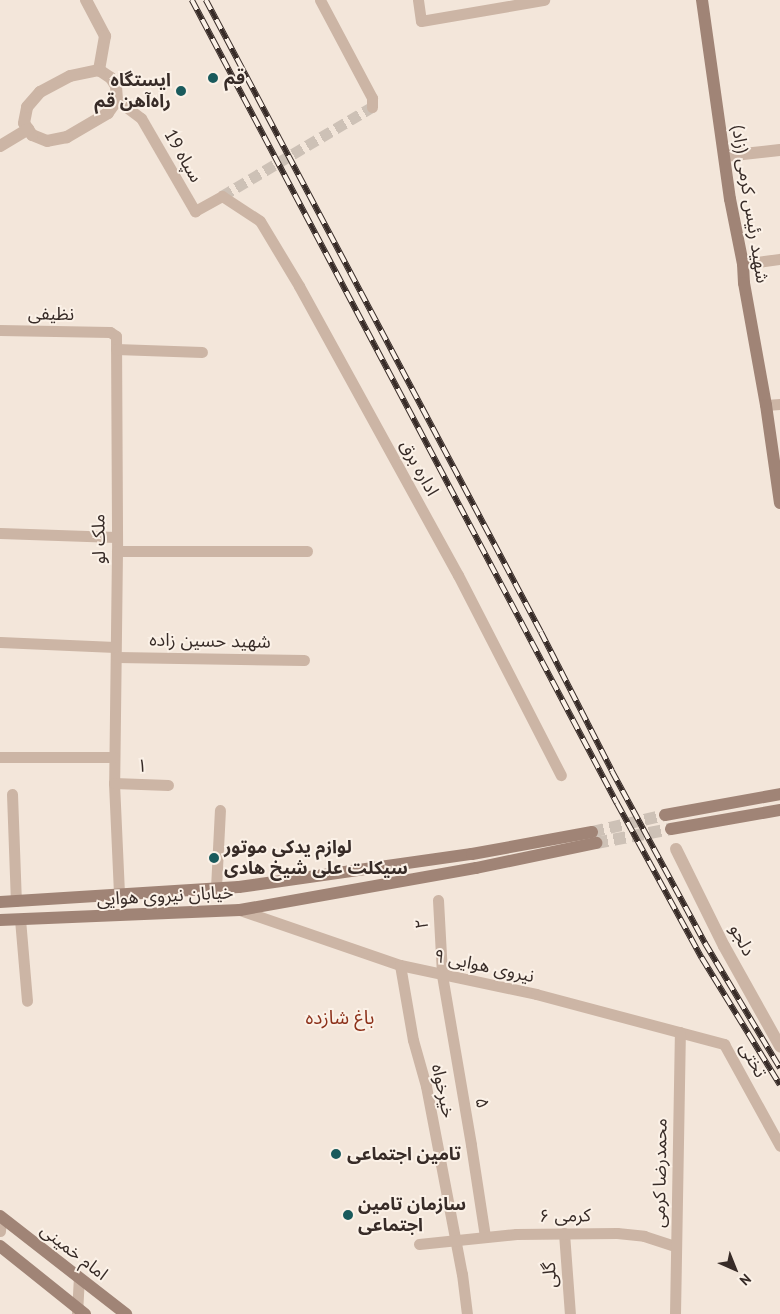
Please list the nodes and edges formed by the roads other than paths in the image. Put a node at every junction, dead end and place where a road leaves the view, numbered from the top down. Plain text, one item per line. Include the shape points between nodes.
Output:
1 (86, 0) edge
2 (320, 0) edge
3 (418, 0) edge
4 (544, 0) edge
5 (702, 0) edge
6 (99, 70) junction
7 (117, 100) junction
8 (372, 102) dead end
9 (28, 129) junction
10 (0, 146) edge
11 (780, 150) edge
12 (725, 156) junction
13 (222, 196) joint
14 (780, 259) edge
15 (743, 264) junction
16 (0, 330) edge
17 (116, 348) junction
18 (202, 352) dead end
19 (780, 404) edge
20 (766, 405) junction
21 (780, 503) edge
22 (0, 534) edge
23 (116, 537) junction
24 (117, 551) junction
25 (308, 551) dead end
26 (0, 642) edge
27 (116, 652) junction
28 (304, 660) dead end
29 (0, 757) edge
30 (114, 757) junction
31 (561, 775) dead end
32 (114, 783) junction
33 (168, 785) dead end
34 (12, 794) dead end
35 (780, 794) edge
36 (220, 810) dead end
37 (780, 810) edge
38 (665, 815) tunnel mouth
39 (671, 829) tunnel mouth
40 (676, 849) dead end
41 (216, 888) junction
42 (119, 894) junction
43 (438, 900) dead end
44 (16, 901) junction
45 (0, 902) edge
46 (240, 910) junction
47 (20, 919) junction
48 (0, 920) edge
49 (400, 965) junction
50 (442, 976) junction
51 (27, 1001) dead end
52 (680, 1032) junction
53 (724, 1044) joint
54 (780, 1046) edge
55 (780, 1146) edge
56 (1, 1216) edge
57 (0, 1231) edge
58 (564, 1233) junction
59 (484, 1237) junction
60 (454, 1240) junction
61 (418, 1244) dead end
62 (0, 1246) edge
63 (675, 1246) junction
64 (79, 1279) junction
65 (80, 1312) edge
66 (126, 1314) edge
67 (467, 1314) edge
68 (570, 1314) edge
69 (676, 1314) edge

1 - 6 street via 105,36
2 - 8 street
3 - 4 street via 421,21
5 - 12 main road, شهید رئیس کرمی (زاد)
6 - 7 street via 116,86
6 - 9 street via 70,76 40,92 27,107 24,123
7 - 9 street via 108,112 67,137 47,140 32,135
7 - 13 street, سپاه 19 via 141,118 195,211
9 - 10 street
11 - 12 street
12 - 15 main road, شهید رئیس کرمی (زاد)
13 - 31 street, اداره برق via 260,221 294,278 458,575
14 - 15 street
15 - 20 main road, شهید رئیس کرمی (زاد)
16 - 17 street, نظیفی via 101,332 113,334
17 - 18 street
17 - 23 street, ملک لو
19 - 20 street
20 - 21 main road, شهید رئیس کرمی (زاد)
22 - 23 street
23 - 24 street, ملک لو
24 - 25 street
24 - 27 street, ملک لو
26 - 27 street, شهید حسین زاده
27 - 28 street, شهید حسین زاده
27 - 30 street, ملک لو
29 - 30 street
30 - 32 street, ملک لو
32 - 33 street, ۱
32 - 42 street, ملک لو
34 - 44 street
35 - 38 main road
36 - 41 street
37 - 39 main road
40 - 54 street, دلجو via 724,946
41 - 42 main road, خیابان نیروی هوایی
41 - 46 main road, خیابان نیروی هوایی via 594,837 476,868
42 - 44 main road, خیابان نیروی هوایی
43 - 50 street, ۲
44 - 45 main road, خیابان نیروی هوایی
46 - 47 main road, خیابان نیروی هوایی
46 - 49 street, نیروی هوایی ۹
47 - 48 main road, خیابان نیروی هوایی
47 - 51 street
49 - 50 street, نیروی هوایی ۹
49 - 60 street, خیرخواه
50 - 52 street, نیروی هوایی ۹ via 536,994
50 - 59 street, ۵
52 - 53 street, نیروی هوایی ۹
52 - 63 street, محمدرضا کرمی
53 - 55 street, تختی
56 - 57 street
56 - 64 main road, امام خمینی
58 - 59 street, کرمی ۶
58 - 63 street, کرمی ۶ via 617,1232
58 - 68 street, گلی
59 - 60 street, کرمی ۶
60 - 61 street, کرمی ۶
60 - 67 street, خیرخواه
62 - 65 main road
63 - 69 street, محمدرضا کرمی
64 - 65 street
64 - 66 main road, امام خمینی

